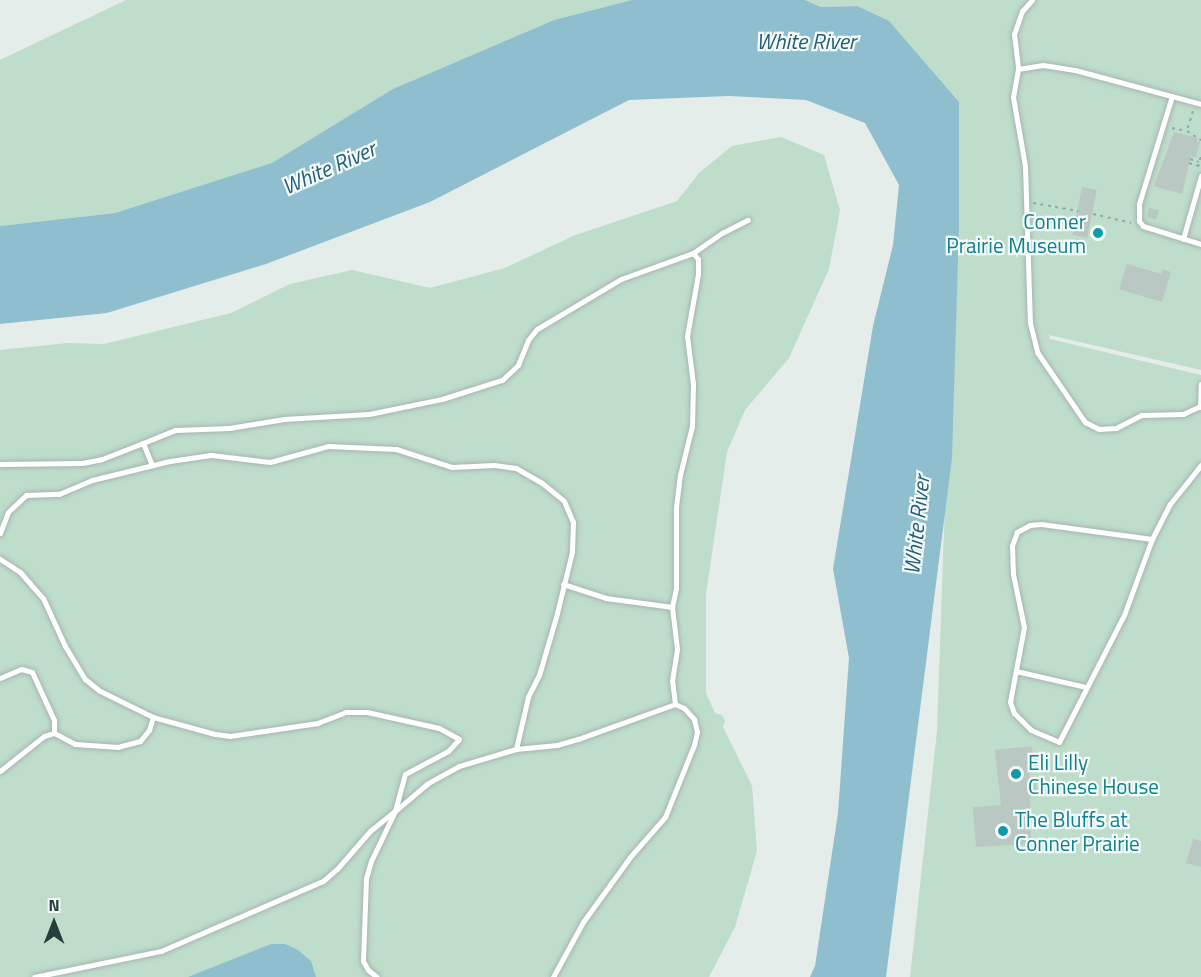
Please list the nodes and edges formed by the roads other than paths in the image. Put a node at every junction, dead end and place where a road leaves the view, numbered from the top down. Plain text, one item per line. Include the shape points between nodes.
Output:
1 (1032, 0) edge
2 (1018, 69) junction
3 (1172, 96) junction
4 (1198, 103) edge
5 (1201, 176) edge
6 (748, 220) dead end
7 (1183, 239) junction
8 (1201, 244) edge
9 (693, 253) junction
10 (1201, 384) edge
11 (1200, 407) edge
12 (143, 443) junction
13 (0, 464) edge
14 (152, 465) junction
15 (1201, 465) edge
16 (0, 533) edge
17 (1152, 539) junction
18 (0, 559) edge
19 (563, 584) junction
20 (672, 607) junction
21 (1016, 671) junction
22 (0, 678) edge
23 (1086, 687) junction
24 (675, 704) junction
25 (153, 717) junction
26 (54, 733) junction
27 (516, 749) junction
28 (0, 771) edge
29 (395, 811) junction
30 (34, 977) edge
31 (377, 977) edge
32 (553, 977) edge

1 - 2 lane via 1022,11 1014,34
2 - 3 lane via 1052,66
2 - 11 lane via 1013,98 1028,202 1032,338 1041,362 1085,422 1099,429 1107,430 1141,415 1182,414
3 - 4 lane
3 - 7 lane via 1137,212 1143,226
5 - 7 lane
6 - 9 lane
7 - 8 lane
9 - 12 lane via 621,279 537,329 518,364 502,380 442,399 369,414 284,418 229,428 176,430
9 - 20 lane via 698,259 698,274 687,319 692,426 679,486
10 - 11 lane
12 - 13 lane via 82,463
12 - 14 lane
14 - 16 lane via 92,480 59,494 22,497 4,518
14 - 19 lane via 211,455 270,462 340,446 408,452 452,467 516,468 553,490 571,514 574,539
15 - 17 lane via 1170,504
17 - 21 lane via 1041,524 1017,532 1012,546 1013,574 1024,627
17 - 23 lane via 1124,615
18 - 25 lane via 20,572 43,598 85,679 100,691
19 - 20 lane via 606,598
19 - 27 lane
20 - 24 lane via 677,649 672,681
21 - 23 lane
21 - 23 lane via 1010,702 1014,714 1051,741 1059,742
22 - 26 lane via 21,669 33,672 54,720
24 - 27 lane via 557,745
24 - 32 lane via 690,713 697,732 665,817 583,922
25 - 26 lane via 144,736 126,746 75,744
25 - 29 lane via 230,736 318,723 346,712 367,712 439,728 457,736 457,743 448,751 405,774
26 - 28 lane via 44,736
27 - 29 lane via 479,758 442,774
29 - 30 lane via 365,837 333,874 316,884 161,951
29 - 31 lane via 366,878 363,961

